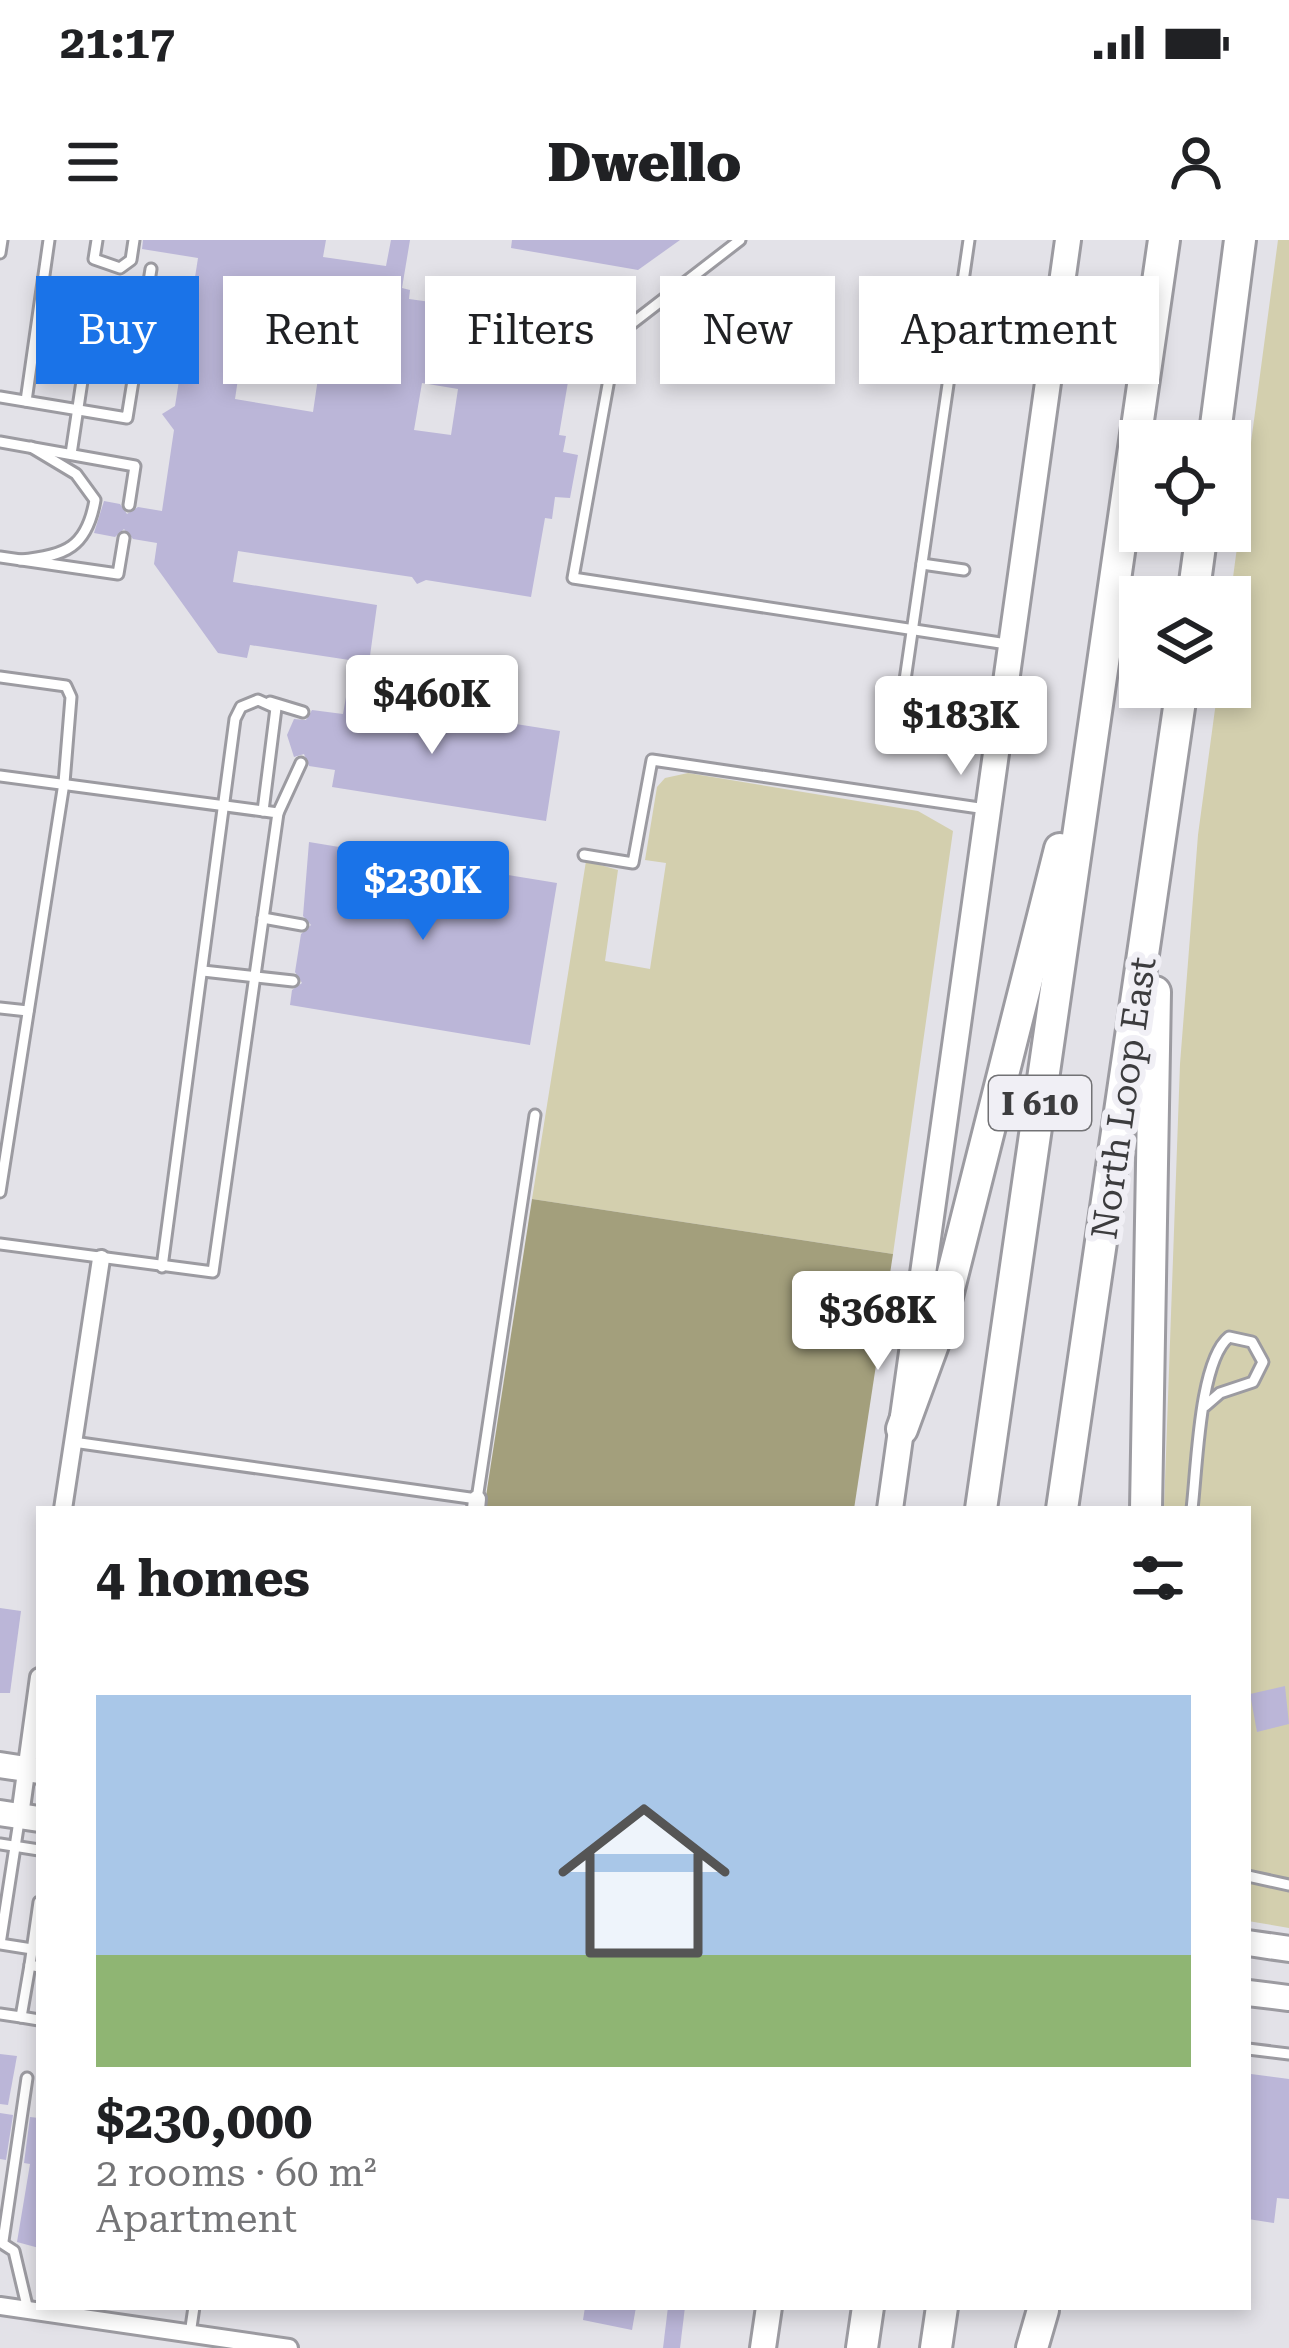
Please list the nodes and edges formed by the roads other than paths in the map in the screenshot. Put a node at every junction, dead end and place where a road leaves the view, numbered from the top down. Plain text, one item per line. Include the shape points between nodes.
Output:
1 (2, 240) edge
2 (49, 240) edge
3 (97, 240) edge
4 (134, 240) edge
5 (740, 240) edge
6 (968, 240) edge
7 (1068, 240) edge
8 (1164, 240) edge
9 (1240, 240) edge
10 (0, 253) edge
11 (151, 269) dead end
12 (82, 384) edge
13 (0, 397) edge
14 (26, 401) junction
15 (78, 410) junction
16 (1217, 420) edge
17 (0, 442) edge
18 (32, 447) junction
19 (70, 454) junction
20 (129, 505) dead end
21 (124, 538) dead end
22 (0, 557) edge
23 (20, 560) junction
24 (922, 564) junction
25 (964, 570) dead end
26 (913, 630) junction
27 (995, 643) junction
28 (0, 677) edge
29 (904, 680) dead end
30 (1098, 698) junction
31 (270, 702) junction
32 (1179, 708) edge
33 (303, 712) dead end
34 (301, 763) dead end
35 (0, 776) edge
36 (64, 783) junction
37 (223, 807) junction
38 (986, 808) junction
39 (263, 811) junction
40 (278, 813) junction
41 (1162, 836) junction
42 (584, 855) dead end
43 (263, 918) junction
44 (302, 925) dead end
45 (203, 971) junction
46 (254, 976) junction
47 (293, 981) dead end
48 (0, 1008) edge
49 (28, 1011) junction
50 (535, 1114) dead end
51 (0, 1192) edge
52 (0, 1244) edge
53 (101, 1259) junction
54 (163, 1267) junction
55 (1205, 1406) junction
56 (902, 1429) junction
57 (73, 1442) junction
58 (477, 1504) edge
59 (63, 1506) edge
60 (890, 1506) edge
61 (981, 1506) edge
62 (1062, 1506) edge
63 (1146, 1506) edge
64 (1192, 1506) edge
65 (36, 1722) edge
66 (0, 1765) edge
67 (33, 1770) edge
68 (20, 1816) edge
69 (0, 1844) edge
70 (16, 1846) junction
71 (36, 1849) edge
72 (1251, 1877) edge
73 (1289, 1885) edge
74 (36, 1922) edge
75 (1251, 1943) edge
76 (32, 1949) junction
77 (1289, 1949) edge
78 (34, 1966) edge
79 (1251, 1993) edge
80 (1289, 1998) edge
81 (0, 2014) edge
82 (21, 2017) junction
83 (36, 2020) edge
84 (1251, 2049) edge
85 (1289, 2054) edge
86 (26, 2078) dead end
87 (2, 2241) edge
88 (0, 2306) edge
89 (28, 2310) junction
90 (194, 2310) edge
91 (769, 2310) edge
92 (868, 2310) edge
93 (942, 2310) edge
94 (1043, 2310) edge
95 (100, 2314) edge
96 (190, 2334) junction
97 (289, 2348) edge
98 (763, 2348) edge
99 (862, 2348) edge
100 (936, 2348) edge
101 (1035, 2348) edge

1 - 10 lane
2 - 14 lane
3 - 4 lane via 94,260 120,268
5 - 26 lane via 617,335 573,578
6 - 24 lane
7 - 27 main road
8 - 30 highway, I 610
9 - 16 highway
11 - 15 lane via 127,418
12 - 15 lane
13 - 14 lane
14 - 15 lane
15 - 19 lane
17 - 18 lane
18 - 19 lane
18 - 23 lane via 76,474 95,500 90,531 74,545
19 - 20 lane via 135,466
21 - 23 lane via 118,574
22 - 23 lane
24 - 25 lane
24 - 26 lane
26 - 27 lane
26 - 29 lane
27 - 38 main road
28 - 36 lane via 69,688
30 - 56 highway via 939,1328
30 - 61 highway, I 610
31 - 33 lane
31 - 37 lane via 247,702 235,719
31 - 39 lane via 276,708
32 - 41 highway, North Loop East / I 610
34 - 40 lane
35 - 36 lane
36 - 37 lane
36 - 49 lane
37 - 39 lane
37 - 45 lane
38 - 42 lane via 652,760 633,863
38 - 56 main road
39 - 40 lane
40 - 43 lane
41 - 62 highway, North Loop East / I 610
41 - 63 highway
43 - 44 lane
43 - 46 lane
45 - 46 lane
45 - 54 lane
46 - 47 lane
46 - 54 lane via 213,1273
48 - 49 lane
49 - 51 lane
50 - 58 lane
52 - 53 lane
53 - 54 lane
53 - 57 street
55 - 55 lane via 1253,1382 1262,1362 1252,1342 1229,1337 1220,1344
55 - 64 lane
56 - 60 main road
57 - 58 lane
57 - 59 street
65 - 67 street
66 - 67 main road
67 - 68 street
68 - 70 lane
69 - 70 lane
70 - 71 lane
70 - 76 lane via 0,1944
72 - 73 lane
74 - 76 lane
75 - 77 main road
76 - 78 lane
78 - 82 lane
79 - 80 main road
81 - 82 lane
82 - 83 lane
84 - 85 lane
86 - 87 lane
87 - 89 lane via 14,2251
88 - 89 street
89 - 95 street
90 - 96 lane
91 - 98 main road
92 - 99 highway
93 - 100 highway
94 - 101 highway
95 - 96 street
96 - 97 street

